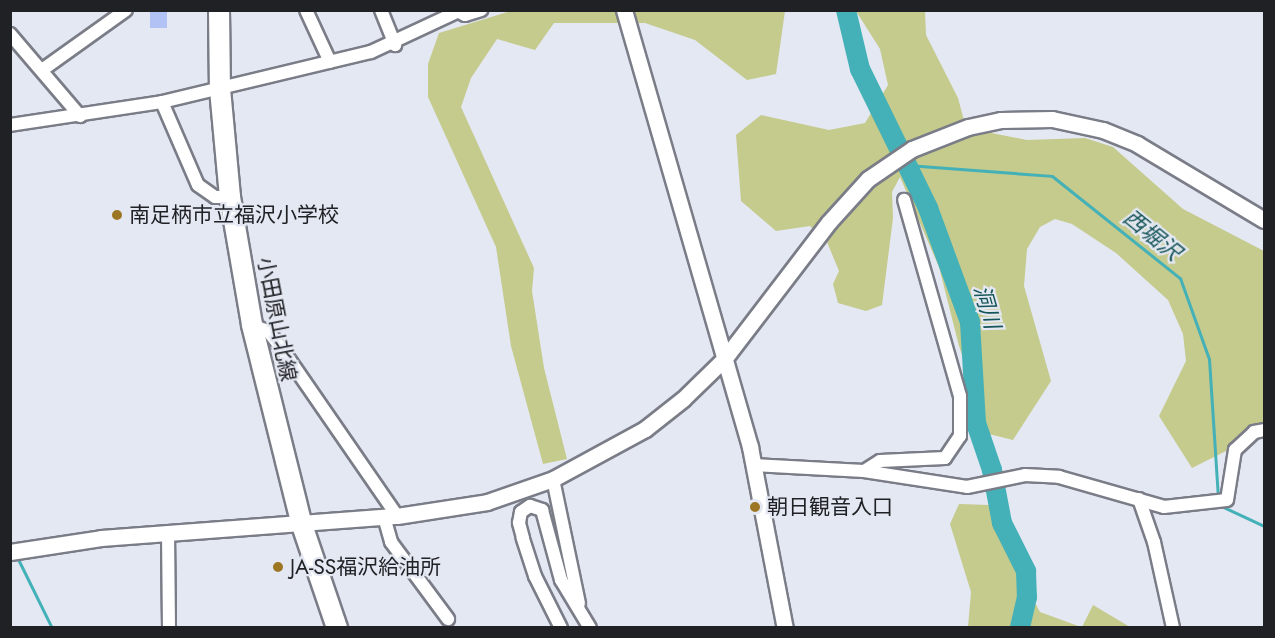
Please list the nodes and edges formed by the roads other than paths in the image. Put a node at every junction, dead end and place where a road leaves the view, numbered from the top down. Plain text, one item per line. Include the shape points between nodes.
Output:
1 (126, 10) edge
2 (219, 10) edge
3 (306, 10) edge
4 (381, 10) edge
5 (481, 10) edge
6 (624, 10) edge
7 (458, 11) edge
8 (10, 34) edge
9 (395, 45) junction
10 (330, 62) junction
11 (42, 70) junction
12 (220, 89) junction
13 (162, 102) junction
14 (80, 116) junction
15 (10, 125) edge
16 (230, 197) junction
17 (904, 200) dead end
18 (1264, 220) edge
19 (252, 325) junction
20 (725, 358) junction
21 (1264, 430) edge
22 (753, 465) junction
23 (864, 471) junction
24 (547, 481) junction
25 (1139, 499) junction
26 (390, 517) junction
27 (302, 525) junction
28 (168, 532) junction
29 (14, 551) edge
30 (448, 619) dead end
31 (587, 623) edge
32 (170, 627) edge
33 (337, 627) edge
34 (561, 627) edge
35 (785, 627) edge
36 (1173, 627) edge

1 - 11 street
2 - 12 main road, 小田原山北線
3 - 10 street
4 - 9 street
5 - 7 street
6 - 20 street
7 - 9 street
8 - 11 street
9 - 10 street
10 - 12 street
11 - 14 street
12 - 13 street
12 - 16 main road, 小田原山北線
13 - 14 street
13 - 16 street via 198,185 215,196
14 - 15 street
16 - 19 main road, 小田原山北線
17 - 23 street via 960,396 960,436 945,458 880,461
18 - 20 street via 1137,144 1103,130 1052,119 1001,120 968,127 890,162 829,222
19 - 26 street via 268,331 282,349
19 - 27 main road, 小田原山北線
20 - 22 street
20 - 24 street via 645,429
21 - 25 street via 1254,432 1235,450 1227,500 1164,507
22 - 23 street
22 - 35 street
23 - 25 street via 967,487 1025,475 1059,477
24 - 26 street via 513,495
24 - 31 street
25 - 36 street via 1154,542
26 - 27 street
26 - 30 street via 391,542
27 - 28 street
27 - 33 main road, 小田原山北線
28 - 29 street
28 - 32 street
31 - 34 street via 561,580 542,510 530,506 519,523 535,576

